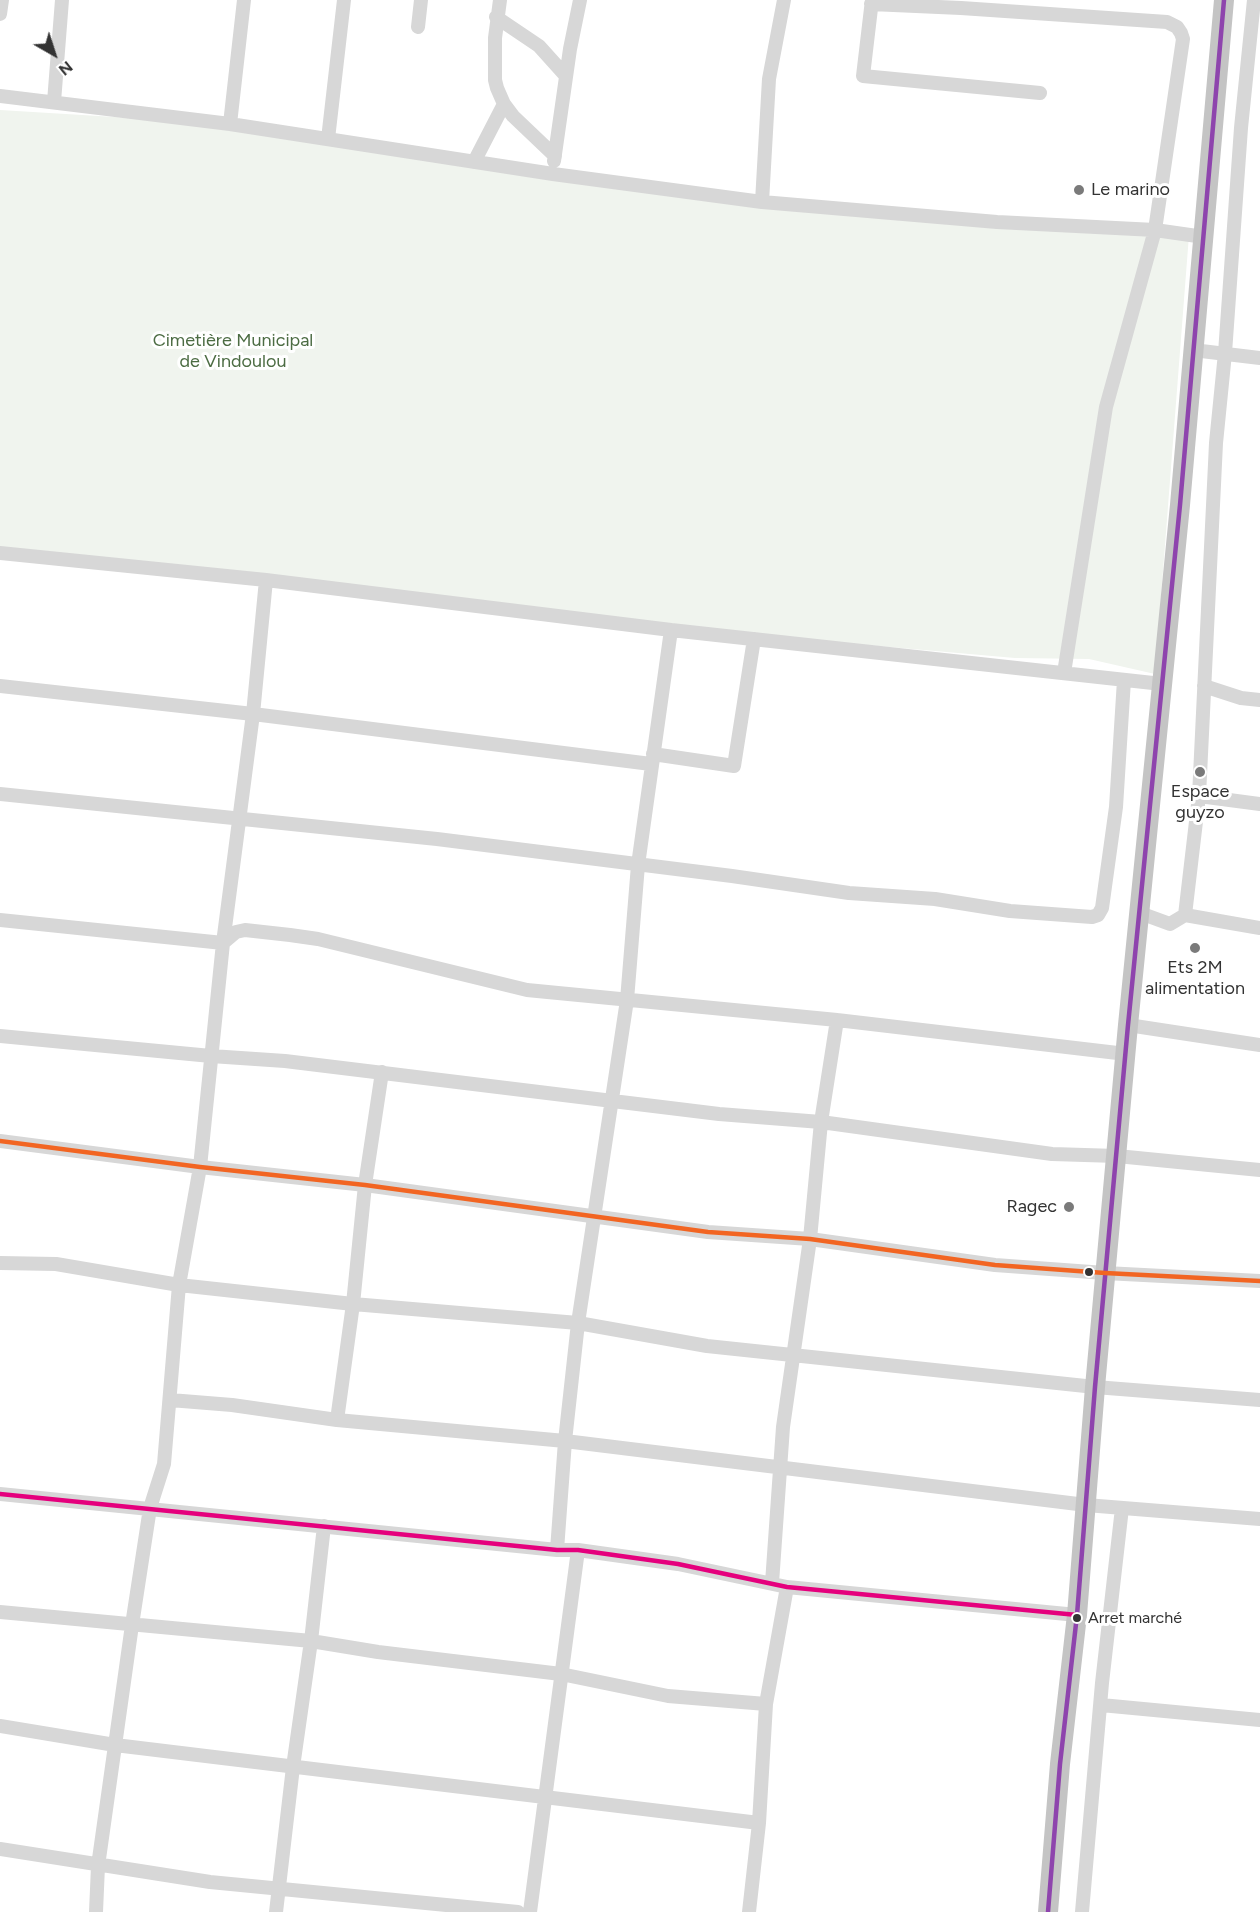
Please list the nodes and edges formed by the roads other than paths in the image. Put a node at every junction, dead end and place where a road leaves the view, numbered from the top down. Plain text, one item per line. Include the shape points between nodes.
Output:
1 (2, 0) edge
2 (62, 0) edge
3 (244, 0) edge
4 (344, 0) edge
5 (421, 0) edge
6 (500, 0) edge
7 (580, 0) edge
8 (784, 0) edge
9 (1224, 0) edge
10 (1254, 0) edge
11 (872, 2) edge
12 (961, 4) edge
13 (0, 14) edge
14 (496, 17) junction
15 (418, 27) dead end
16 (566, 76) junction
17 (1040, 93) dead end
18 (0, 96) edge
19 (54, 102) junction
20 (504, 104) junction
21 (230, 124) junction
22 (328, 139) junction
23 (555, 156) junction
24 (474, 162) junction
25 (554, 174) junction
26 (762, 202) junction
27 (1155, 230) junction
28 (1204, 237) junction
29 (1193, 350) junction
30 (1225, 353) junction
31 (1260, 358) edge
32 (0, 553) edge
33 (266, 580) junction
34 (671, 630) junction
35 (754, 639) junction
36 (1064, 673) junction
37 (1124, 680) junction
38 (1162, 684) junction
39 (0, 686) edge
40 (1204, 686) junction
41 (1260, 700) edge
42 (253, 714) junction
43 (652, 759) junction
44 (0, 794) edge
45 (1199, 796) junction
46 (1260, 804) edge
47 (239, 820) junction
48 (638, 865) junction
49 (1140, 912) junction
50 (1185, 915) junction
51 (0, 920) edge
52 (1260, 928) edge
53 (223, 943) junction
54 (627, 1000) junction
55 (837, 1020) junction
56 (1128, 1025) junction
57 (0, 1036) edge
58 (1260, 1045) edge
59 (1126, 1054) junction
60 (211, 1056) junction
61 (382, 1072) junction
62 (613, 1102) junction
63 (821, 1122) junction
64 (0, 1142) edge
65 (1117, 1156) junction
66 (200, 1167) junction
67 (1260, 1170) edge
68 (365, 1185) junction
69 (593, 1217) junction
70 (810, 1239) junction
71 (0, 1263) edge
72 (1105, 1273) junction
73 (1260, 1281) edge
74 (179, 1285) junction
75 (353, 1304) junction
76 (578, 1323) junction
77 (792, 1354) junction
78 (1095, 1387) junction
79 (170, 1400) junction
80 (1260, 1400) edge
81 (337, 1420) junction
82 (565, 1440) junction
83 (781, 1468) junction
84 (0, 1494) edge
85 (1086, 1505) junction
86 (150, 1508) junction
87 (1122, 1508) junction
88 (1260, 1519) edge
89 (324, 1526) junction
90 (557, 1550) junction
91 (578, 1550) junction
92 (772, 1583) junction
93 (787, 1587) junction
94 (0, 1612) edge
95 (1077, 1615) junction
96 (132, 1625) junction
97 (311, 1641) junction
98 (561, 1674) junction
99 (766, 1704) junction
100 (1101, 1705) junction
101 (1260, 1720) edge
102 (0, 1726) edge
103 (115, 1745) junction
104 (293, 1767) junction
105 (545, 1798) junction
106 (759, 1823) junction
107 (0, 1849) edge
108 (98, 1866) junction
109 (278, 1890) junction
110 (96, 1912) edge
111 (276, 1912) edge
112 (518, 1912) edge
113 (530, 1912) edge
114 (749, 1912) edge
115 (1048, 1912) edge
116 (1082, 1912) edge

1 - 13 street
2 - 19 street
3 - 21 street
4 - 22 street
5 - 15 street
6 - 14 street
7 - 16 street
8 - 26 street via 769,80
9 - 28 highway
10 - 30 street
11 - 12 street
11 - 17 street via 863,76
12 - 27 street via 1167,22 1177,27 1183,39
14 - 16 street via 539,46
14 - 20 street via 495,80
16 - 23 street
18 - 19 street
19 - 21 street
20 - 23 street
20 - 24 street
21 - 22 street
22 - 24 street
23 - 25 street
24 - 25 street
25 - 26 street
26 - 27 street via 997,222
27 - 28 street
27 - 36 street via 1107,407
28 - 29 highway
29 - 30 street
29 - 38 highway
30 - 31 street
30 - 40 street via 1216,443
32 - 33 street
33 - 34 street
33 - 42 street
34 - 35 street
34 - 43 street
35 - 36 street
35 - 43 street via 734,766
36 - 37 street
37 - 38 street
37 - 48 street via 1116,807 1098,915 1010,911
38 - 49 highway
39 - 42 street
40 - 41 street
40 - 45 street
42 - 43 street
42 - 47 street
43 - 48 street
44 - 47 street
45 - 46 street
45 - 50 street
47 - 48 street via 437,839
47 - 53 street
48 - 54 street
49 - 50 street via 1170,924
49 - 56 highway
50 - 52 street
51 - 53 street
53 - 54 street via 245,930 290,935 527,990
53 - 60 street
54 - 55 street
54 - 62 street
55 - 59 street
55 - 63 street
56 - 58 street
56 - 59 highway
57 - 60 street
59 - 65 highway
60 - 61 street
60 - 66 street
61 - 62 street
61 - 68 street
62 - 63 street
62 - 69 street
63 - 65 street via 1052,1154
63 - 70 street
64 - 66 street
65 - 67 street
65 - 72 highway
66 - 68 street
66 - 74 street
68 - 69 street
68 - 75 street
69 - 70 street via 708,1232
69 - 76 street
70 - 72 street via 995,1265
70 - 77 street
71 - 74 street via 56,1264
72 - 73 street
72 - 78 highway
74 - 75 street
74 - 79 street
75 - 76 street
75 - 81 street
76 - 77 street via 706,1346
76 - 82 street
77 - 78 street
77 - 83 street
78 - 80 street
78 - 85 highway
79 - 81 street
79 - 86 street via 164,1464
81 - 82 street
82 - 83 street
82 - 90 street
83 - 85 street
83 - 92 street
84 - 86 street
85 - 87 street
85 - 95 highway
86 - 89 street
86 - 96 street
87 - 88 street
87 - 100 street
89 - 90 street
89 - 97 street
90 - 91 street
91 - 92 street
91 - 98 street
92 - 93 street
93 - 95 street
93 - 99 street
94 - 96 street
95 - 115 highway
96 - 97 street
96 - 103 street
97 - 98 street
97 - 104 street
98 - 99 street via 668,1696
98 - 105 street
99 - 106 street
100 - 101 street
100 - 116 street
102 - 103 street
103 - 104 street
103 - 108 street
104 - 105 street
104 - 109 street
105 - 106 street
105 - 113 street
106 - 114 street
107 - 108 street
108 - 109 street
108 - 110 street
109 - 111 street
109 - 112 street

